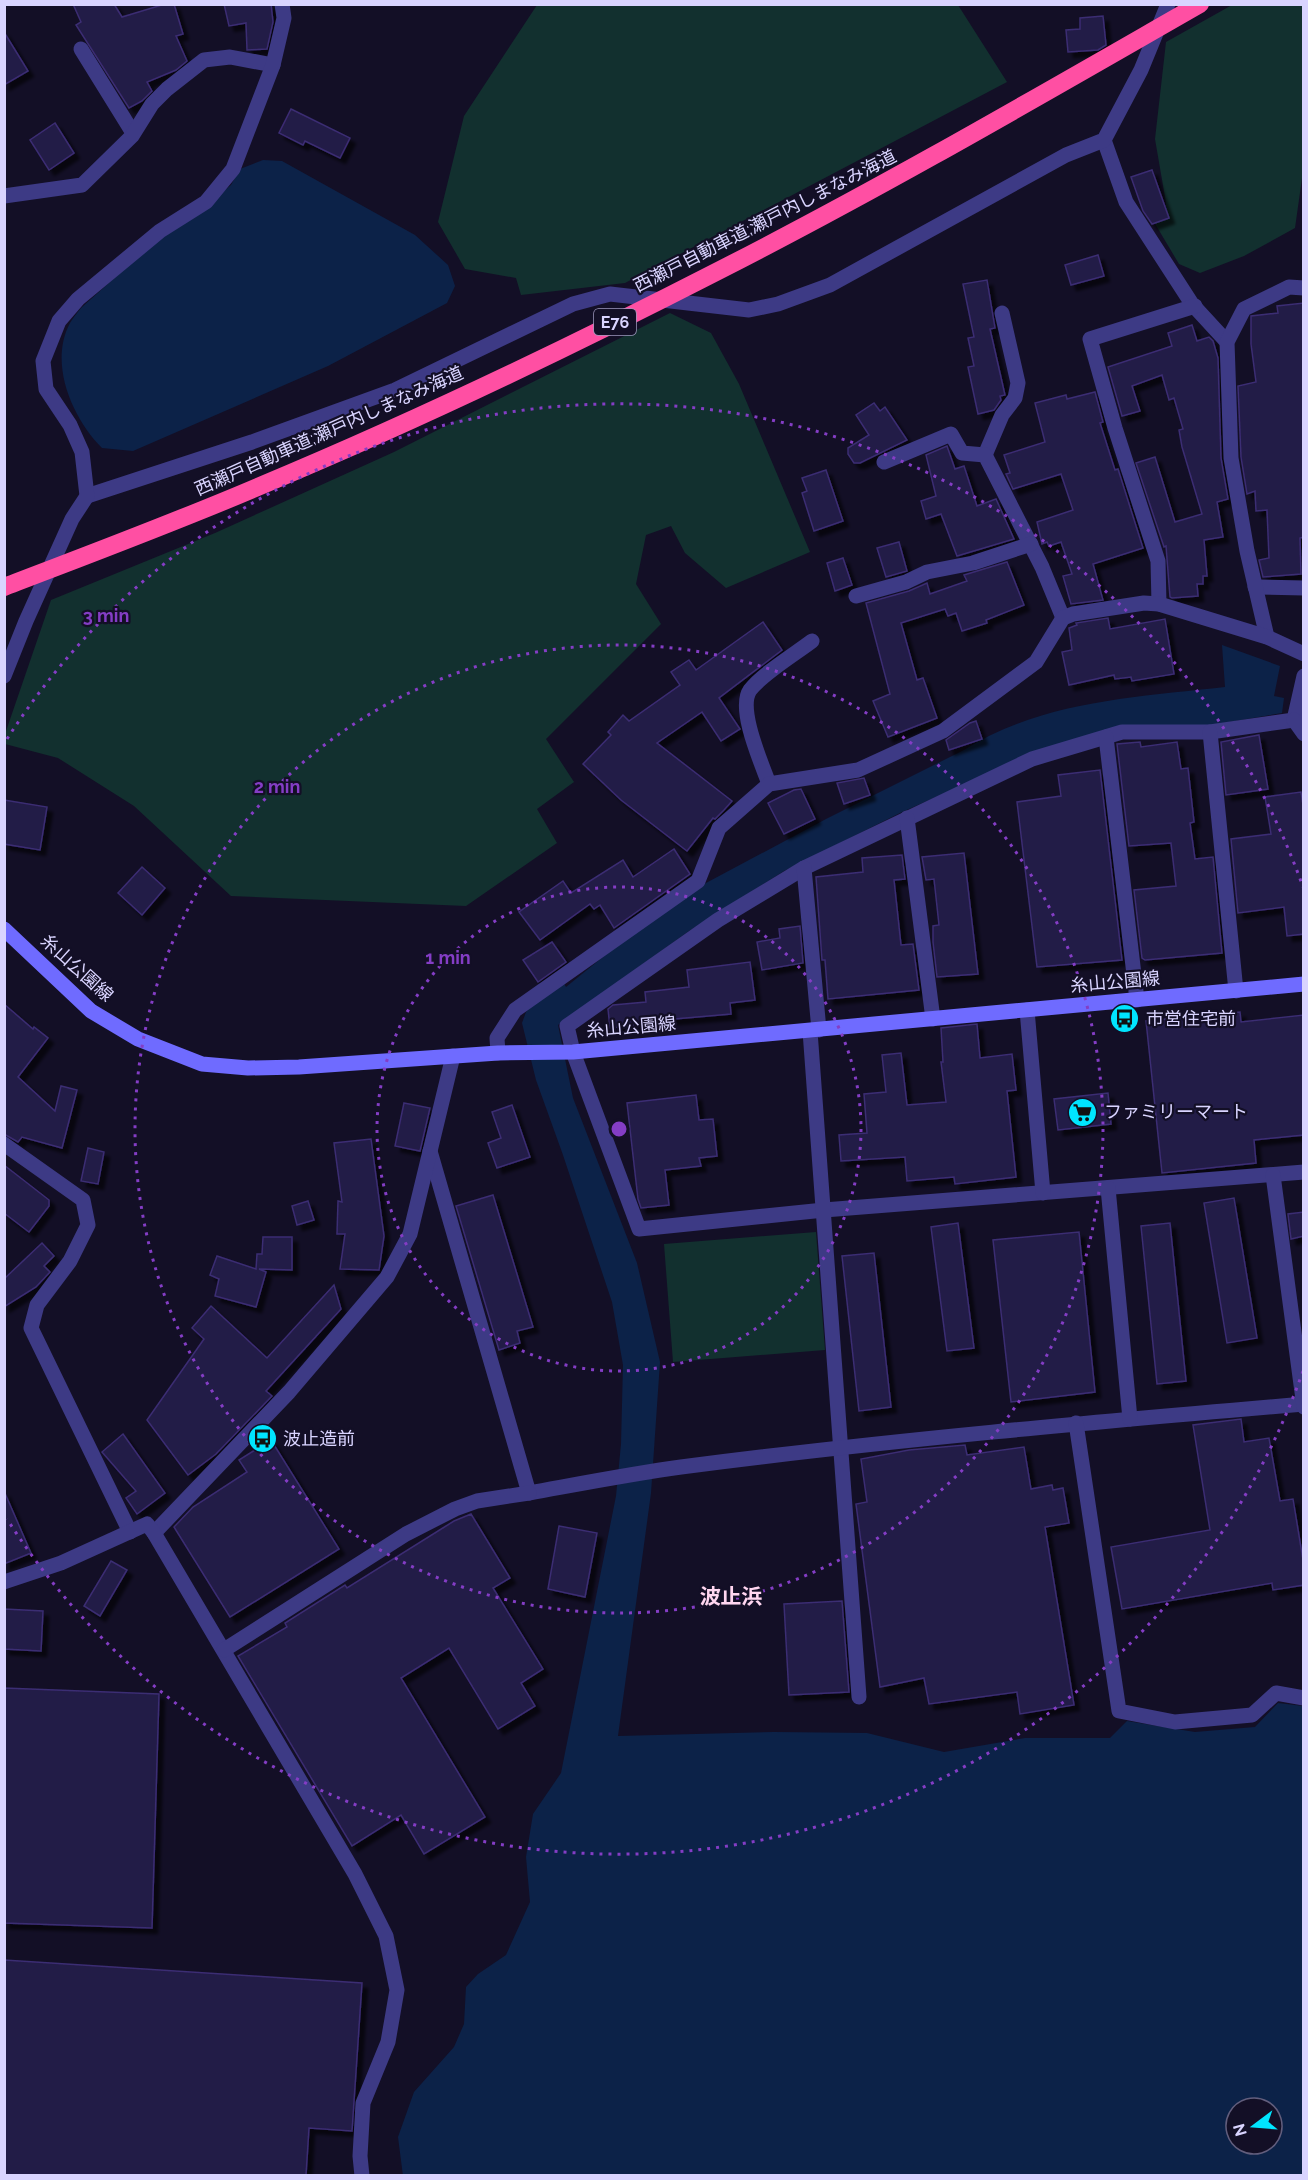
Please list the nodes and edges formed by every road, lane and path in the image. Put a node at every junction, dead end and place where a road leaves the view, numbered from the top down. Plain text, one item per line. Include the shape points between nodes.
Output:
1 (282, 4) edge
2 (1168, 4) edge
3 (1190, 4) edge
4 (1200, 4) edge
5 (81, 49) dead end
6 (1120, 50) junction
7 (273, 65) junction
8 (134, 133) junction
9 (1104, 140) junction
10 (4, 196) edge
11 (1304, 288) edge
12 (1195, 306) junction
13 (1002, 313) dead end
14 (1227, 342) junction
15 (985, 455) junction
16 (884, 462) dead end
17 (87, 496) junction
18 (1031, 544) junction
19 (4, 587) edge
20 (1256, 587) junction
21 (1304, 588) edge
22 (856, 596) dead end
23 (1159, 604) junction
24 (1063, 618) junction
25 (1267, 638) junction
26 (812, 641) dead end
27 (1304, 654) edge
28 (4, 676) edge
29 (1304, 676) edge
30 (1294, 720) junction
31 (1210, 732) junction
32 (1304, 734) edge
33 (1106, 737) junction
34 (769, 784) junction
35 (907, 818) junction
36 (804, 868) junction
37 (4, 929) edge
38 (1304, 984) edge
39 (1236, 990) junction
40 (1137, 1000) junction
41 (1027, 1010) junction
42 (933, 1019) junction
43 (814, 1030) junction
44 (573, 1052) junction
45 (498, 1053) junction
46 (453, 1056) junction
47 (4, 1144) edge
48 (430, 1150) junction
49 (1304, 1172) edge
50 (1273, 1175) junction
51 (1108, 1188) junction
52 (1043, 1193) junction
53 (824, 1210) junction
54 (1303, 1405) edge
55 (1130, 1419) junction
56 (1076, 1424) junction
57 (842, 1448) junction
58 (529, 1493) junction
59 (130, 1532) junction
60 (154, 1533) junction
61 (4, 1582) edge
62 (224, 1650) junction
63 (859, 1697) dead end
64 (1304, 1698) edge
65 (362, 2175) edge

1 - 7 street via 284,18
2 - 9 street via 1142,70
3 - 6 highway
4 - 6 highway, 西瀬戸自動車道;瀬戸内しまなみ海道 / E76
5 - 8 street
6 - 19 highway, 西瀬戸自動車道;瀬戸内しまなみ海道 / E76 via 844,206 573,342 261,486
7 - 8 street via 230,57 204,60 167,88
7 - 17 street via 233,169 206,202 160,231 78,299 59,321 43,361 46,389 82,452
8 - 10 street via 82,185
9 - 12 street via 1126,202
9 - 17 street via 1066,155 830,285 778,304 749,310 610,294 573,304 395,390
11 - 14 street via 1289,287 1244,309
12 - 14 street
12 - 23 street via 1090,339 1158,561
13 - 15 street via 1018,383 1016,398 1002,415
14 - 20 street via 1232,458
15 - 16 street via 962,453 951,434
15 - 18 street
17 - 28 street via 72,519
18 - 22 street
18 - 24 street
20 - 21 street
20 - 25 street
23 - 24 street via 1144,603
23 - 25 street
24 - 34 street via 1036,662 943,731 858,770
25 - 27 street
26 - 34 street via 748,693 746,715
29 - 30 street
30 - 31 street
30 - 32 street
31 - 33 street via 1122,732
31 - 39 street
33 - 35 street via 1032,759
33 - 40 street
34 - 45 street via 719,828 699,881 515,1010 497,1038
35 - 36 street
35 - 42 street
36 - 43 street
36 - 44 street via 718,921 567,1026
37 - 46 main road, 糸山公園線 via 90,1011 138,1039 202,1064 299,1067
38 - 39 main road, 糸山公園線
39 - 40 main road, 糸山公園線
40 - 41 main road, 糸山公園線
41 - 42 main road, 糸山公園線
41 - 52 street
42 - 43 main road, 糸山公園線
43 - 44 main road, 糸山公園線
43 - 53 street
44 - 45 main road, 糸山公園線
44 - 53 street via 639,1229
45 - 46 main road, 糸山公園線
46 - 48 street
47 - 59 street via 83,1200 88,1226 70,1261 37,1305 31,1328
48 - 58 street
48 - 60 street via 410,1234 387,1277 288,1392
49 - 50 street
50 - 51 street
50 - 54 street
51 - 52 street
51 - 55 street
52 - 53 street
53 - 57 street
54 - 55 street
55 - 56 street
56 - 57 street
56 - 64 street via 1119,1711 1175,1722 1252,1715 1276,1694
57 - 58 street via 640,1474
57 - 63 street
58 - 62 street via 477,1501 406,1534
59 - 60 street via 147,1524
59 - 61 street via 61,1563
60 - 62 street
62 - 65 street via 386,1935 397,1990 388,2042 363,2103

